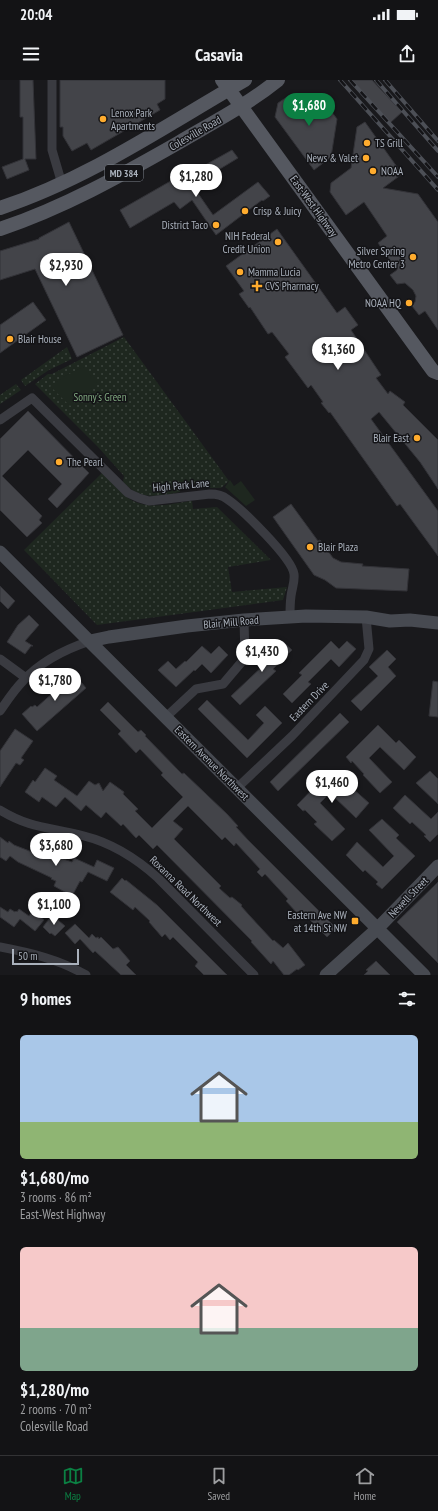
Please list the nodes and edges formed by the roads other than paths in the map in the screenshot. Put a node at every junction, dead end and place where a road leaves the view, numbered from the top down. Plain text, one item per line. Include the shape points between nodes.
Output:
1 (52, 80) edge
2 (245, 80) edge
3 (278, 80) edge
4 (226, 84) edge
5 (242, 106) junction
6 (62, 184) junction
7 (0, 208) edge
8 (0, 229) edge
9 (436, 372) edge
10 (438, 386) edge
11 (0, 420) edge
12 (0, 552) edge
13 (290, 617) junction
14 (370, 618) junction
15 (244, 620) junction
16 (438, 623) edge
17 (90, 641) junction
18 (0, 659) edge
19 (26, 678) junction
20 (0, 711) edge
21 (166, 716) junction
22 (237, 788) junction
23 (0, 810) edge
24 (438, 866) edge
25 (378, 928) junction
26 (0, 947) edge
27 (86, 975) edge
28 (254, 975) edge
29 (326, 975) edge
30 (424, 975) edge

1 - 6 street via 52,150
2 - 4 main road, Colesville Road / MD 384
3 - 5 main road, Colesville Road / MD 384
4 - 5 main road, East-West Highway
4 - 6 main road, Colesville Road / MD 384 via 141,141
5 - 8 main road, Colesville Road / MD 384 via 69,202
5 - 9 main road, East-West Highway
6 - 7 main road, Colesville Road / MD 384
9 - 10 main road, East-West Highway via 435,381
11 - 13 street, High Park Lane via 32,398 128,493 149,501 210,494 227,498 252,520 286,559 294,573
12 - 17 street, Eastern Avenue Northwest
13 - 14 street, Blair Mill Road
13 - 15 street, Blair Mill Road
14 - 16 street, Blair Mill Road via 391,613 403,620
14 - 22 street, Eastern Drive via 369,649 364,660 292,736
15 - 17 street, Blair Mill Road
15 - 21 street via 245,658 223,684 196,689
17 - 19 street via 41,665
17 - 21 street, Eastern Avenue Northwest
18 - 19 street
19 - 20 street
21 - 22 street, Eastern Avenue Northwest
22 - 25 street, Eastern Avenue Northwest
23 - 28 street, Roxanna Road Northwest via 28,824 89,837 127,854 158,878
24 - 25 street, Newell Street
25 - 29 street, Newell Street
25 - 30 street, Eastern Avenue Northwest
26 - 27 street via 47,957

